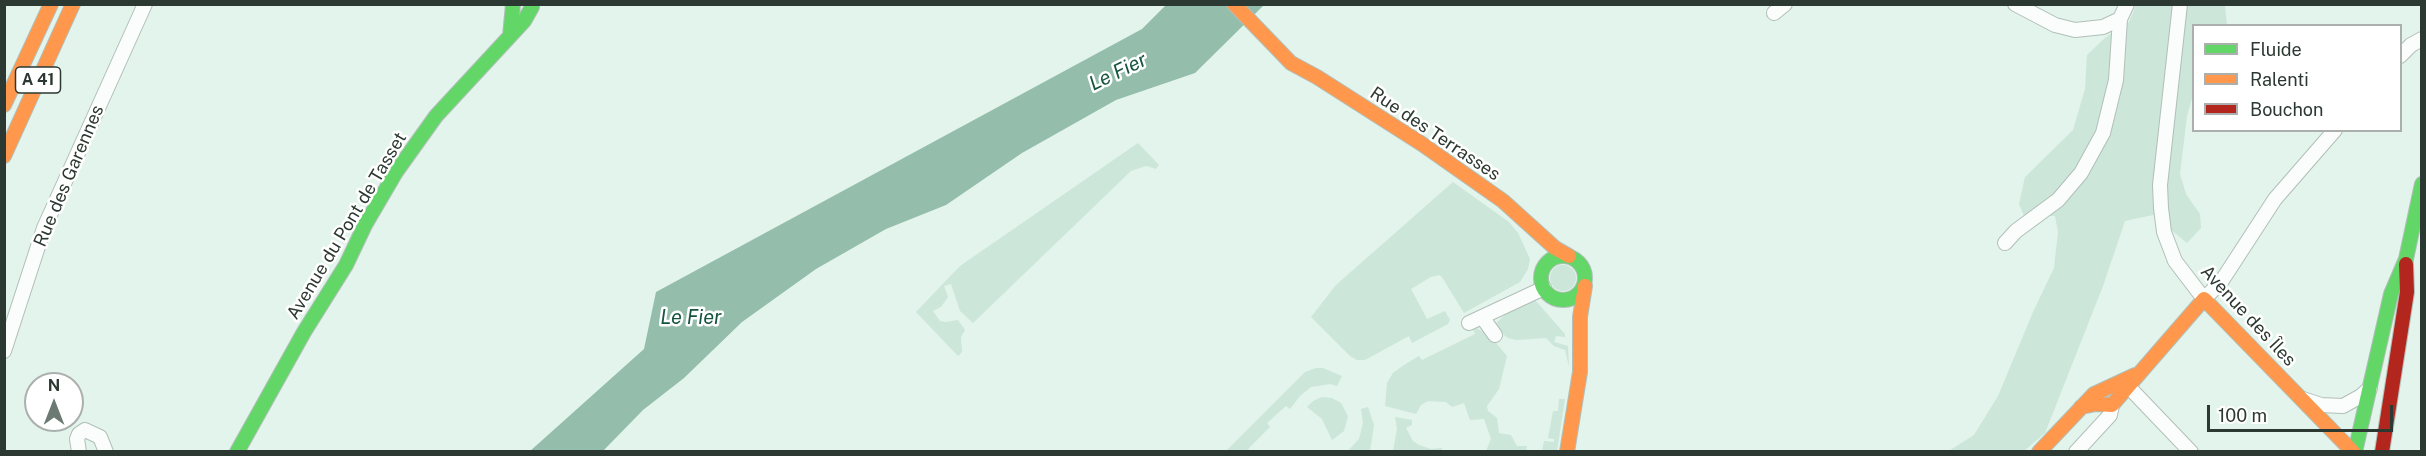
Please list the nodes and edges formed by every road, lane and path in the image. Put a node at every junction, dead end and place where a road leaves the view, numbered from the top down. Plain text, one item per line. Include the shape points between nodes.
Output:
1 (51, 4) edge
2 (73, 4) edge
3 (145, 4) edge
4 (513, 4) edge
5 (1234, 4) edge
6 (1249, 4) edge
7 (2016, 4) edge
8 (2127, 4) edge
9 (2180, 4) edge
10 (531, 5) edge
11 (2120, 19) junction
12 (510, 36) junction
13 (1277, 43) junction
14 (2418, 44) edge
15 (2402, 55) edge
16 (4, 105) edge
17 (2333, 132) edge
18 (4, 156) edge
19 (2421, 184) edge
20 (1529, 226) junction
21 (2005, 243) dead end
22 (1569, 256) junction
23 (2406, 259) junction
24 (1542, 271) junction
25 (1585, 286) junction
26 (1544, 288) junction
27 (1557, 299) junction
28 (2204, 299) junction
29 (1495, 335) dead end
30 (1580, 345) junction
31 (4, 351) edge
32 (2126, 385) junction
33 (2371, 386) junction
34 (2104, 390) junction
35 (2300, 398) junction
36 (2112, 405) junction
37 (2081, 407) junction
38 (2078, 448) edge
39 (79, 452) edge
40 (106, 452) edge
41 (237, 452) edge
42 (1567, 452) edge
43 (2039, 452) edge
44 (2191, 452) edge
45 (2354, 452) edge
46 (2382, 452) edge

1 - 16 main road, A 41
2 - 18 main road, A 41
3 - 31 street, Rue des Garennes via 44,228
4 - 12 main road
5 - 13 main road
6 - 13 main road
7 - 11 street via 2055,25 2075,30 2103,27
8 - 11 street
9 - 28 street, Avenue des Îles via 2161,174 2161,208 2164,232 2175,261
10 - 12 main road, Avenue du Pont de Tasset via 524,21
11 - 21 street via 2116,80 2103,134 2081,173 2058,200
12 - 41 main road, Avenue du Pont de Tasset via 436,116 396,172
13 - 20 main road, Rue des Terrasses via 1317,76 1503,201
14 - 15 street
17 - 28 street via 2275,199 2222,282
19 - 23 main road
20 - 22 main road, Rue des Terrasses
20 - 24 main road, Rue des Terrasses
22 - 24 main road via 1553,259
22 - 25 main road via 1584,268
23 - 33 main road via 2391,294
23 - 46 main road via 2407,292
24 - 26 main road
25 - 27 main road via 1573,298
25 - 30 main road
26 - 27 main road
26 - 29 street via 1476,320
27 - 30 main road via 1571,320
28 - 32 main road via 2145,369
28 - 35 main road, Avenue des Îles
30 - 42 main road via 1580,372
32 - 34 main road
32 - 36 main road
32 - 44 street
33 - 35 street via 2343,406 2321,405
33 - 45 main road
34 - 36 street
34 - 37 main road
35 - 45 main road, Avenue des Îles
36 - 37 main road
36 - 38 street via 2093,422
37 - 43 main road
39 - 40 street via 77,439 85,430 100,437

